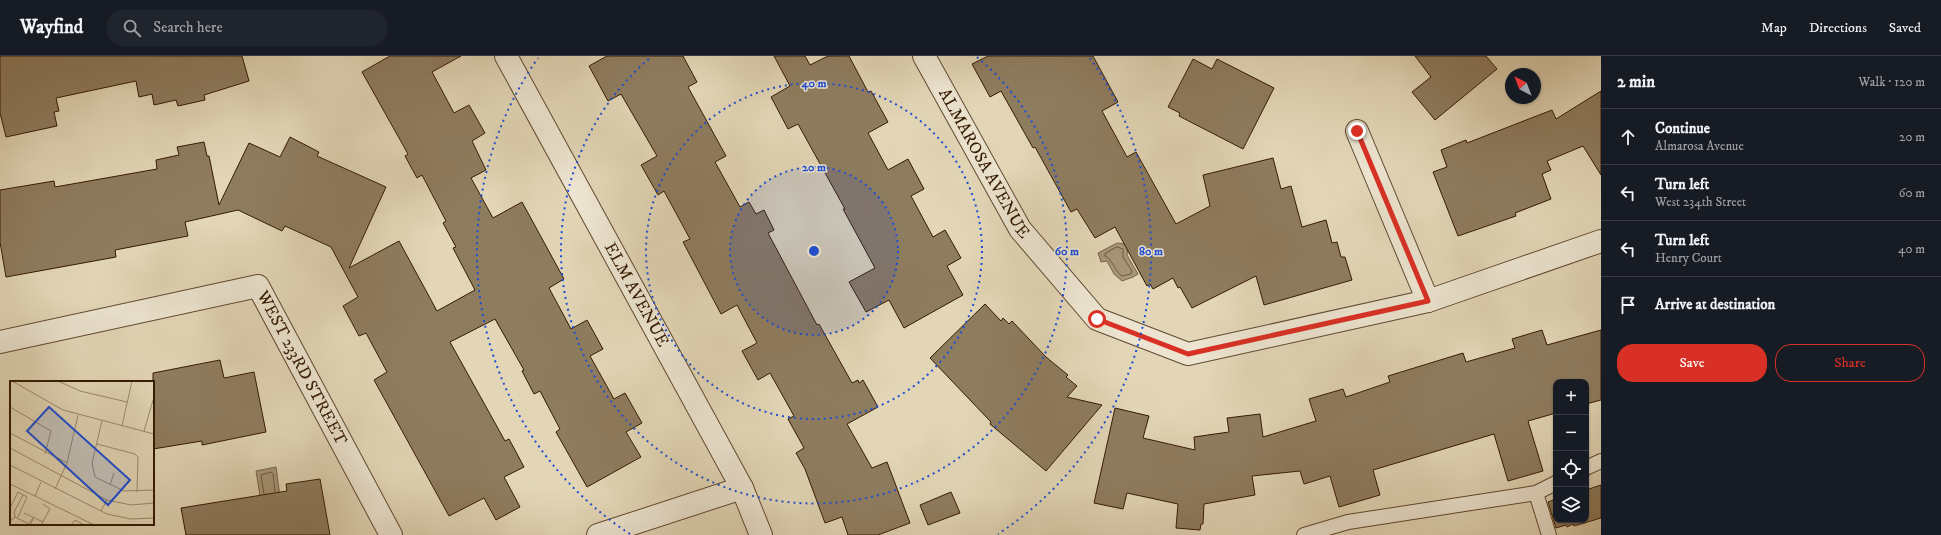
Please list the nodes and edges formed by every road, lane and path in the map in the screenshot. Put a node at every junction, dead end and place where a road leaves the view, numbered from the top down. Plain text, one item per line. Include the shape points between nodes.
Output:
1 (506, 56) edge
2 (924, 56) edge
3 (1357, 131) dead end
4 (1601, 241) edge
5 (1428, 301) junction
6 (0, 342) edge
7 (1601, 461) edge
8 (1589, 467) edge
9 (1553, 484) edge
10 (742, 488) junction
11 (1536, 493) junction
12 (391, 535) edge
13 (598, 535) edge
14 (761, 535) edge
15 (1304, 535) edge
16 (1549, 535) edge

1 - 10 street, ELM AVENUE
2 - 5 street, ALMAROSA AVENUE via 1020,229 1097,319 1188,354
3 - 5 street
4 - 5 street
6 - 12 street, WEST 233RD STREET via 258,286
7 - 8 lane
9 - 11 lane
10 - 13 street
10 - 14 street, ELM AVENUE
11 - 15 lane via 1348,522
11 - 16 lane

